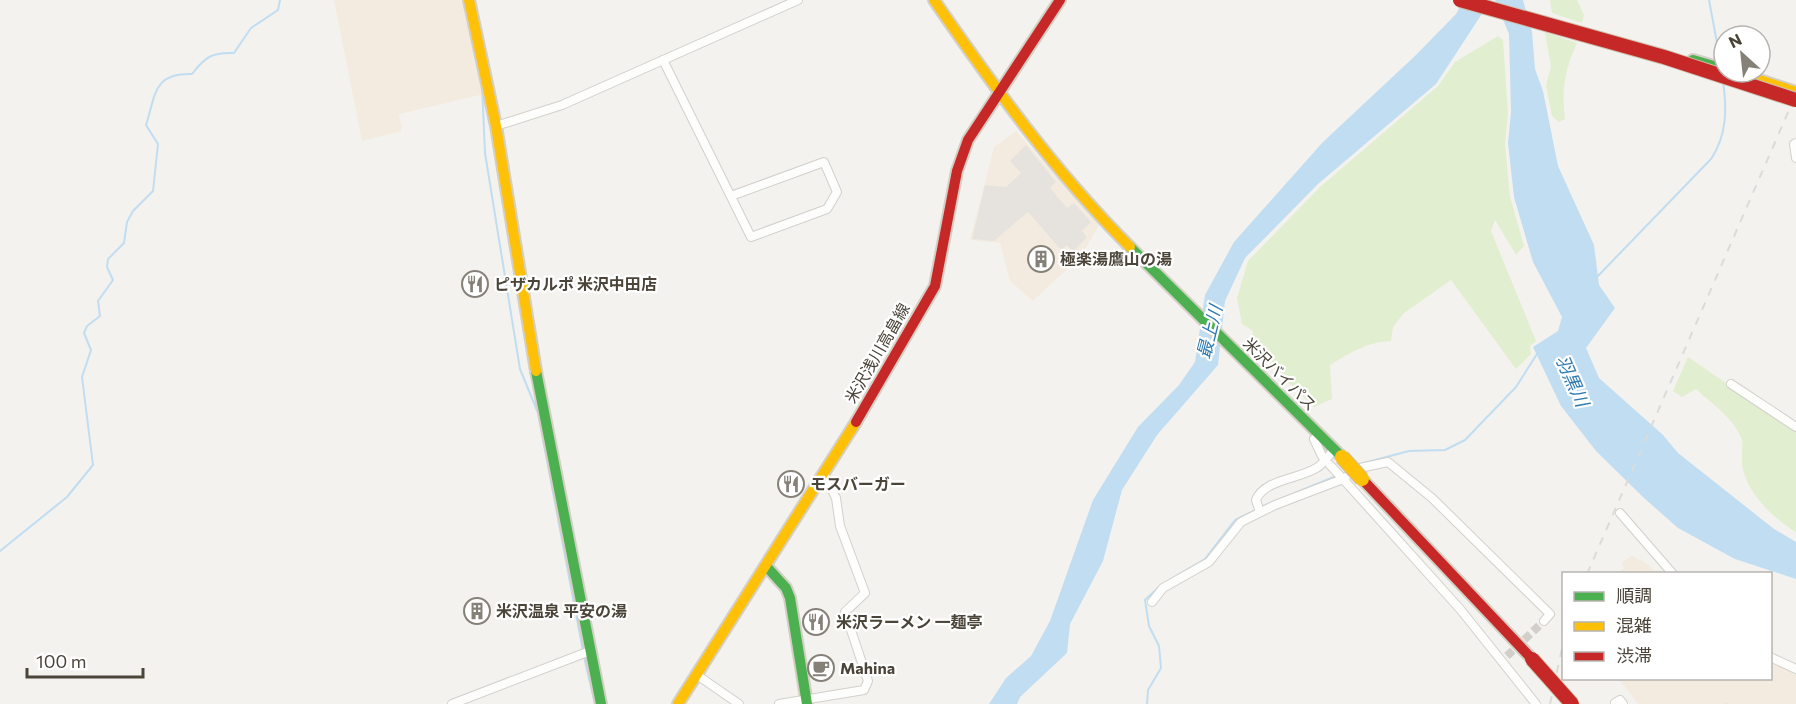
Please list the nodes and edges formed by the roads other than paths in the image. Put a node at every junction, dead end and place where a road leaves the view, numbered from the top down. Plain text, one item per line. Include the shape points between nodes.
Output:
1 (469, 0) edge
2 (798, 0) edge
3 (934, 0) edge
4 (1060, 0) edge
5 (1460, 0) edge
6 (1483, 0) edge
7 (779, 4) edge
8 (663, 60) junction
9 (1712, 66) edge
10 (1772, 84) edge
11 (997, 92) junction
12 (1796, 92) edge
13 (1796, 100) edge
14 (496, 126) junction
15 (1796, 143) edge
16 (1796, 158) edge
17 (730, 196) junction
18 (1731, 384) dead end
19 (1796, 427) edge
20 (1332, 459) junction
21 (824, 474) junction
22 (1358, 474) junction
23 (1342, 477) junction
24 (1258, 509) junction
25 (1620, 513) dead end
26 (766, 566) junction
27 (1672, 572) edge
28 (1152, 602) dead end
29 (1544, 621) dead end
30 (590, 651) junction
31 (1772, 658) edge
32 (1796, 669) edge
33 (697, 675) junction
34 (807, 701) edge
35 (1615, 703) edge
36 (452, 704) edge
37 (601, 704) edge
38 (678, 704) edge
39 (739, 704) edge
40 (779, 704) edge
41 (1536, 704) edge
42 (1572, 704) edge
43 (1623, 704) edge

1 - 14 main road
2 - 7 street
3 - 11 main road, 米沢バイパス
4 - 11 main road, 米沢浅川高畠線
5 - 13 main road, bridge via 1664,57
6 - 9 main road
7 - 8 street
8 - 14 street via 562,105
8 - 17 street
10 - 12 main road
11 - 20 main road, 米沢バイパス via 1114,232 1315,432
11 - 21 main road, 米沢浅川高畠線 via 972,131 960,160 934,286 882,381
14 - 30 main road via 540,393
15 - 16 street
17 - 17 street via 751,237 827,209 837,192 824,162
18 - 19 street
20 - 22 main road, 米沢バイパス, bridge
20 - 23 street
20 - 24 street via 1258,494
21 - 26 main road, 米沢浅川高畠線
21 - 34 street via 836,498 840,526 865,593 845,612 868,681 864,690
22 - 23 street
22 - 29 street via 1388,462 1432,498 1550,614
22 - 42 main road, 米沢バイパス, bridge
23 - 24 street
23 - 41 street via 1504,658
24 - 28 street via 1237,526 1209,562 1163,588
25 - 27 street
26 - 33 main road, 米沢浅川高畠線
26 - 34 main road via 790,598
30 - 36 street
30 - 37 main road
31 - 32 street
33 - 38 main road, 米沢浅川高畠線
33 - 39 street
34 - 40 street
35 - 43 street via 1620,700

